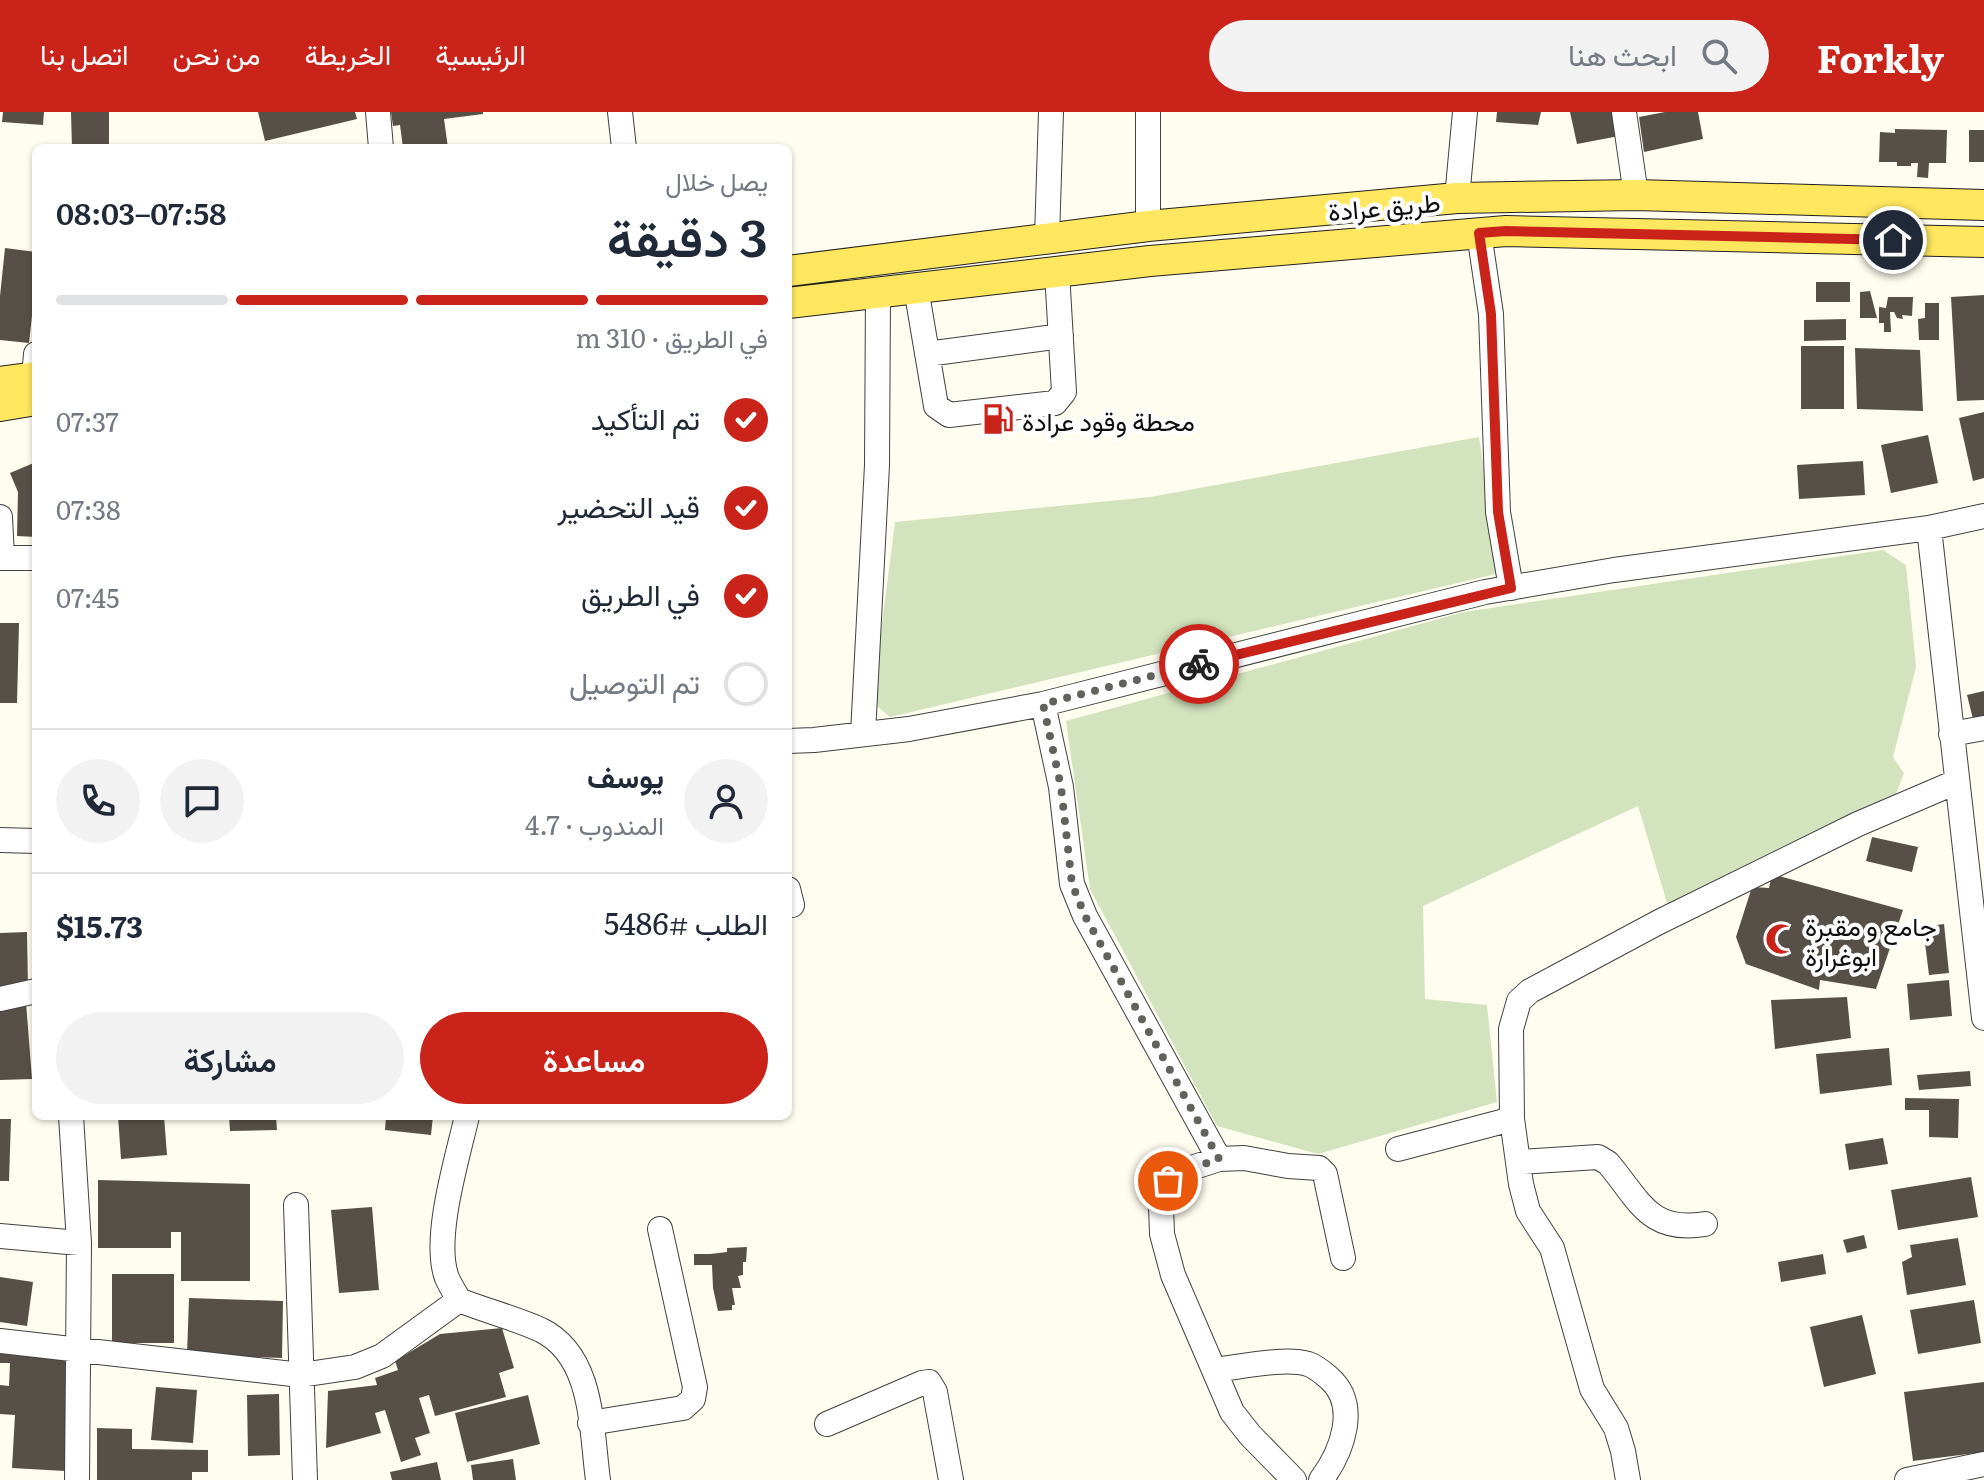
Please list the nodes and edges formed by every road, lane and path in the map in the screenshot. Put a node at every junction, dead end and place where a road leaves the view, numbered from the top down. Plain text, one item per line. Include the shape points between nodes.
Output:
1 (378, 112) edge
2 (620, 112) edge
3 (1051, 112) edge
4 (1148, 112) edge
5 (1465, 112) edge
6 (1624, 112) edge
7 (381, 144) edge
8 (624, 144) edge
9 (1636, 195) junction
10 (1457, 198) junction
11 (1864, 202) junction
12 (1984, 205) edge
13 (1148, 226) junction
14 (1479, 233) junction
15 (1047, 237) junction
16 (1863, 239) junction
17 (1984, 242) edge
18 (792, 270) edge
19 (1057, 272) junction
20 (916, 288) junction
21 (878, 293) junction
22 (792, 303) edge
23 (1061, 336) junction
24 (927, 354) junction
25 (32, 378) edge
26 (32, 380) edge
27 (0, 382) edge
28 (0, 406) edge
29 (1984, 516) edge
30 (0, 517) edge
31 (1929, 528) junction
32 (1, 558) edge
33 (32, 558) edge
34 (1511, 588) junction
35 (1043, 704) junction
36 (1984, 728) edge
37 (863, 734) junction
38 (1951, 734) junction
39 (792, 741) edge
40 (1956, 782) junction
41 (0, 840) edge
42 (32, 841) edge
43 (32, 992) edge
44 (0, 999) edge
45 (1983, 1002) edge
46 (1512, 1119) junction
47 (71, 1120) edge
48 (466, 1120) edge
49 (1398, 1149) dead end
50 (1219, 1159) junction
51 (1519, 1162) junction
52 (296, 1205) dead end
53 (1705, 1224) dead end
54 (660, 1229) dead end
55 (0, 1236) edge
56 (79, 1243) junction
57 (1343, 1258) dead end
58 (459, 1300) junction
59 (0, 1341) edge
60 (77, 1350) junction
61 (1214, 1370) junction
62 (301, 1375) junction
63 (590, 1423) junction
64 (827, 1424) dead end
65 (1984, 1464) edge
66 (77, 1480) edge
67 (305, 1480) edge
68 (598, 1480) edge
69 (951, 1480) edge
70 (1294, 1480) edge
71 (1321, 1480) edge
72 (1628, 1480) edge
73 (1907, 1480) edge

1 - 7 street
2 - 8 street
3 - 15 street
4 - 13 street
5 - 10 street
6 - 9 street
9 - 10 main road, طريق عرادة
9 - 11 main road, طريق عرادة
10 - 13 main road, طريق عرادة
11 - 12 main road, طريق عرادة
11 - 16 main road
13 - 15 main road, طريق عرادة
14 - 16 main road, طريق عرادة
14 - 19 main road, طريق عرادة
14 - 34 street via 1491,314 1498,512
15 - 18 main road, طريق عرادة
16 - 17 main road, طريق عرادة
19 - 20 main road, طريق عرادة
19 - 23 street
20 - 21 main road, طريق عرادة
20 - 24 street
21 - 22 main road, طريق عرادة
21 - 37 street via 877,465
23 - 24 street
23 - 24 street via 1064,392 1055,403 949,415 936,406
25 - 27 main road
26 - 28 main road
29 - 31 street
30 - 32 street
31 - 34 street
31 - 38 street
32 - 33 street
34 - 35 street
35 - 37 street
35 - 50 street via 1061,787 1072,884
36 - 38 street
37 - 39 street
38 - 40 street
40 - 45 street
40 - 46 street via 1858,824 1530,991 1519,1001 1511,1029
41 - 42 street
43 - 44 street
46 - 49 street
46 - 51 street
47 - 56 street
48 - 58 street via 442,1251 446,1277
50 - 57 street via 1322,1170
50 - 61 street via 1176,1173 1163,1190 1161,1206 1173,1275
51 - 53 street via 1598,1157 1652,1215 1669,1225
51 - 72 street via 1528,1211 1552,1248 1592,1389 1616,1428
52 - 62 street
54 - 63 street via 695,1387 693,1399 683,1408
55 - 56 street
56 - 60 street
58 - 62 street via 382,1356 355,1367
58 - 63 street via 560,1342 572,1354 584,1382
59 - 60 street
60 - 62 street
60 - 66 street
61 - 70 street via 1232,1412
61 - 71 street via 1307,1363 1337,1385 1345,1395 1345,1431
62 - 67 street
63 - 68 street
64 - 69 street via 929,1382
65 - 73 street

